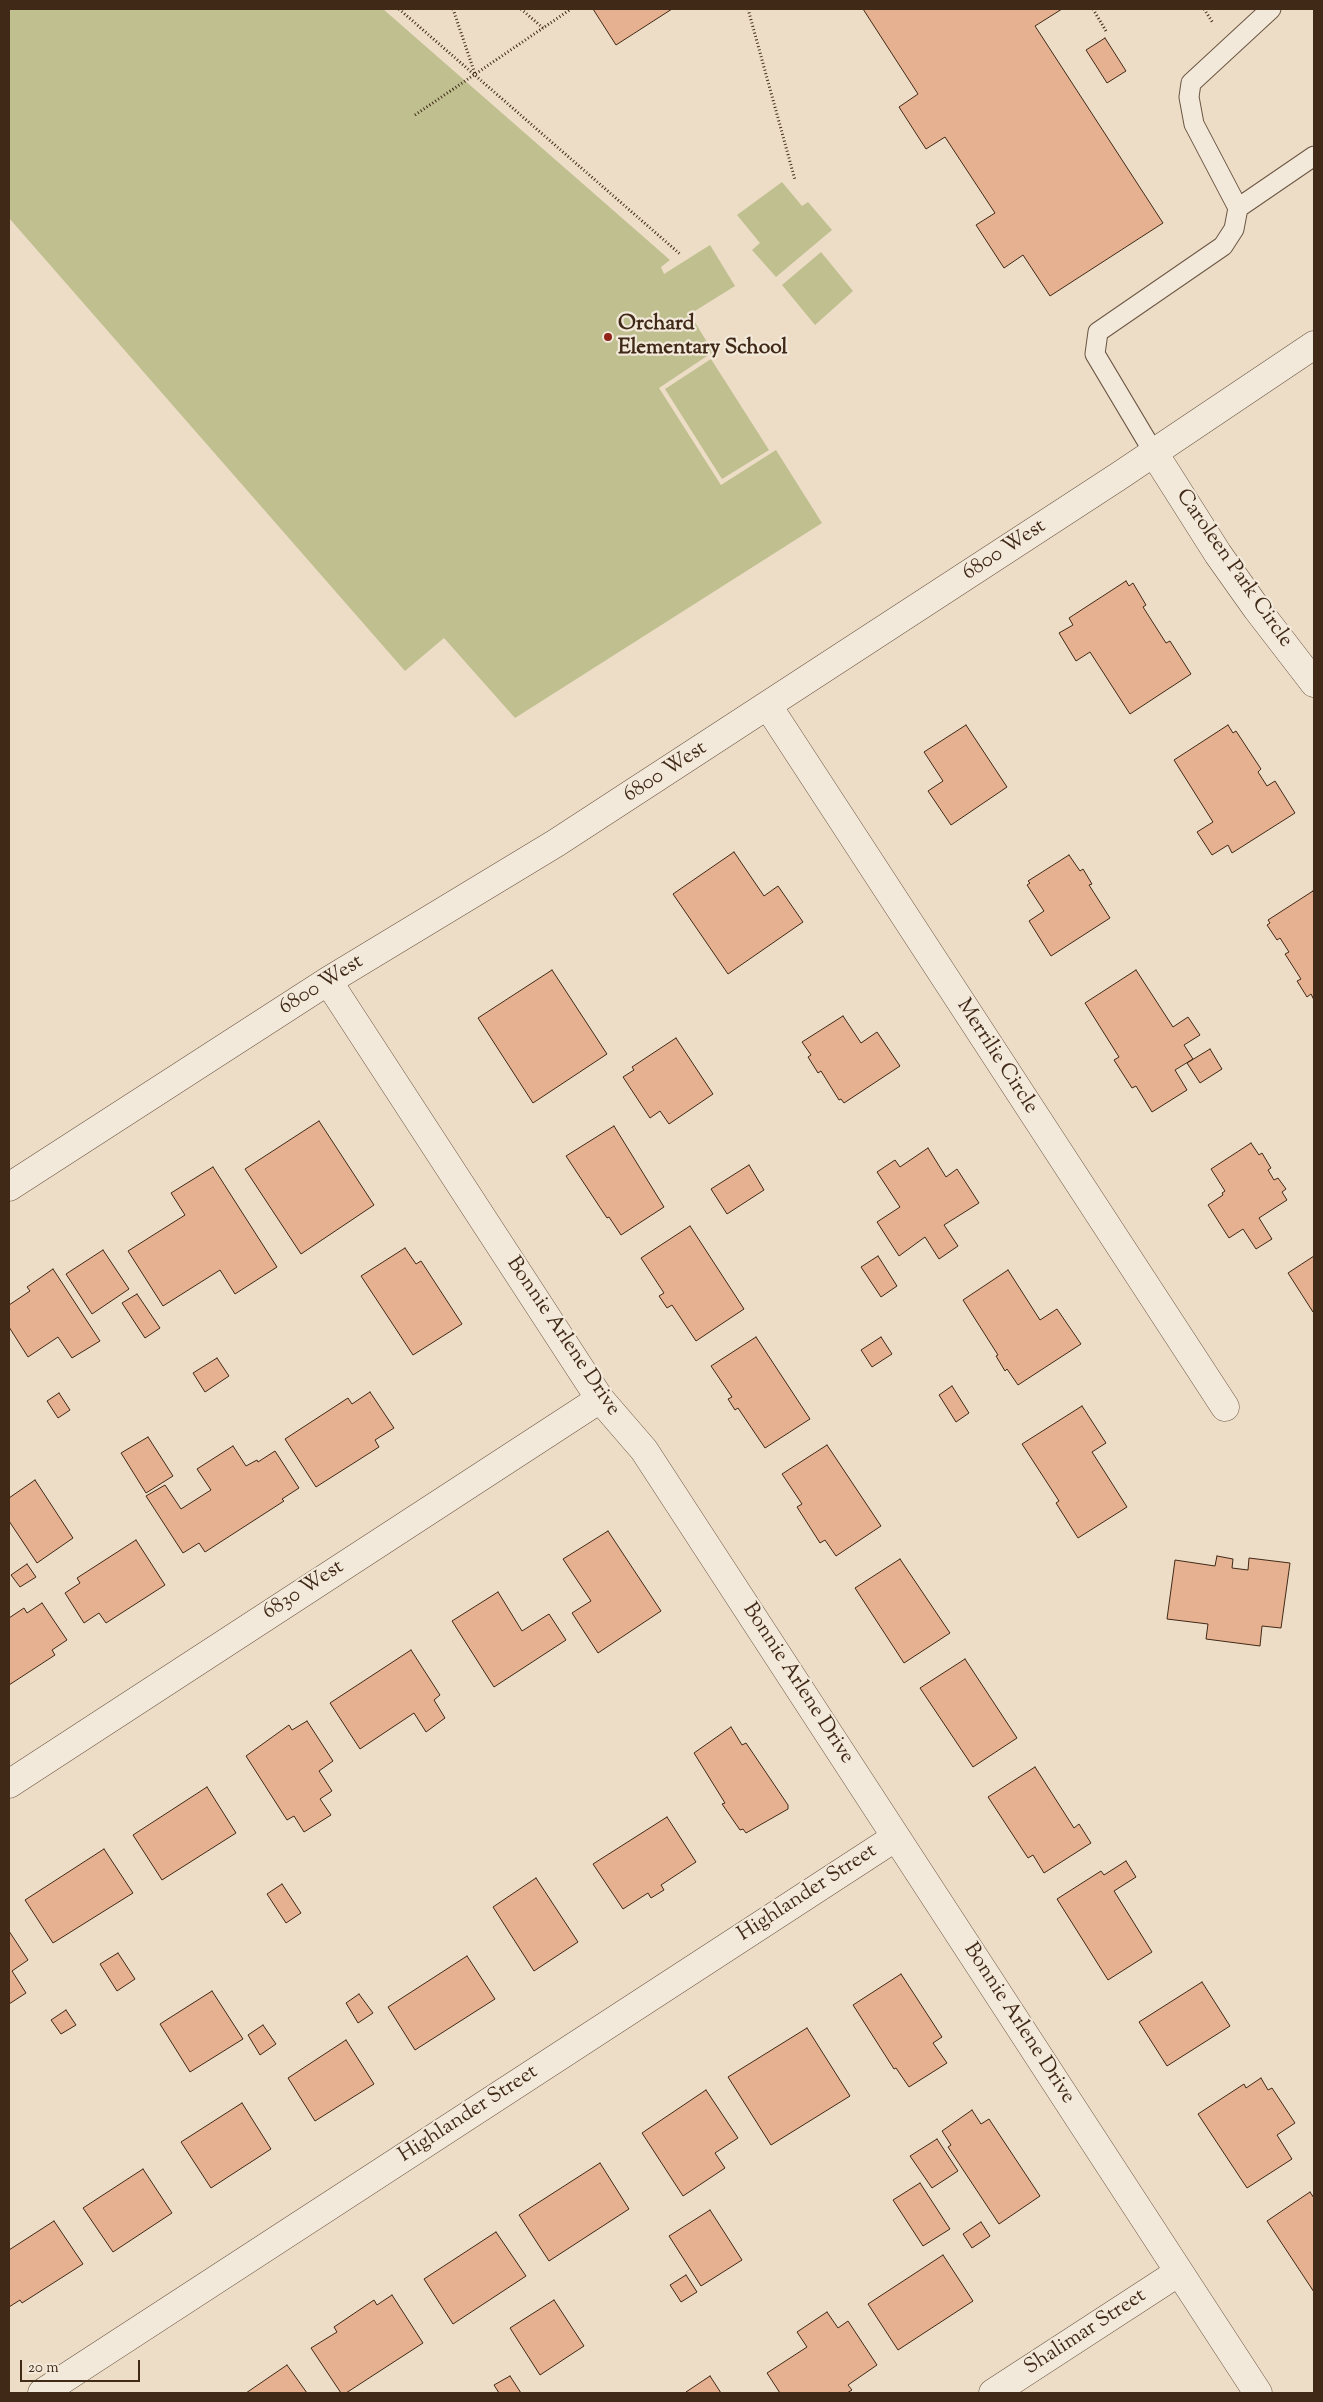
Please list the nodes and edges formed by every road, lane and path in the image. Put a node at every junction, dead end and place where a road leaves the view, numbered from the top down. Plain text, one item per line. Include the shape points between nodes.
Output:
1 (399, 9) edge
2 (453, 9) edge
3 (521, 9) edge
4 (571, 9) edge
5 (748, 9) edge
6 (1092, 9) edge
7 (1271, 9) edge
8 (543, 28) junction
9 (1106, 32) dead end
10 (475, 75) junction
11 (415, 116) dead end
12 (1314, 156) edge
13 (795, 180) dead end
14 (1238, 208) junction
15 (680, 254) dead end
16 (1314, 345) edge
17 (1154, 453) junction
18 (1314, 683) edge
19 (768, 706) junction
20 (328, 981) junction
21 (9, 1187) edge
22 (600, 1399) junction
23 (1225, 1407) dead end
24 (9, 1784) edge
25 (896, 1837) junction
26 (1179, 2272) junction
27 (42, 2393) edge
28 (993, 2393) edge
29 (1258, 2393) edge

1 - 10 path
2 - 10 path
3 - 8 path
4 - 8 path
5 - 13 path
6 - 9 path
7 - 14 lane via 1191,82 1189,97 1194,124
8 - 10 path
10 - 11 path
10 - 15 path
12 - 14 lane
14 - 17 lane via 1234,230 1223,246 1098,332 1095,354
16 - 17 street, 6800 West
17 - 18 street, Caroleen Park Circle via 1218,554
17 - 19 street, 6800 West
19 - 20 street, 6800 West via 556,844
19 - 23 street, Merrilie Circle
20 - 21 street, 6800 West
20 - 22 street, Bonnie Arlene Drive
22 - 24 street, 6830 West
22 - 25 street, Bonnie Arlene Drive via 644,1450
25 - 26 street, Bonnie Arlene Drive
25 - 27 street, Highlander Street
26 - 28 street, Shalimar Street
26 - 29 street, Bonnie Arlene Drive

